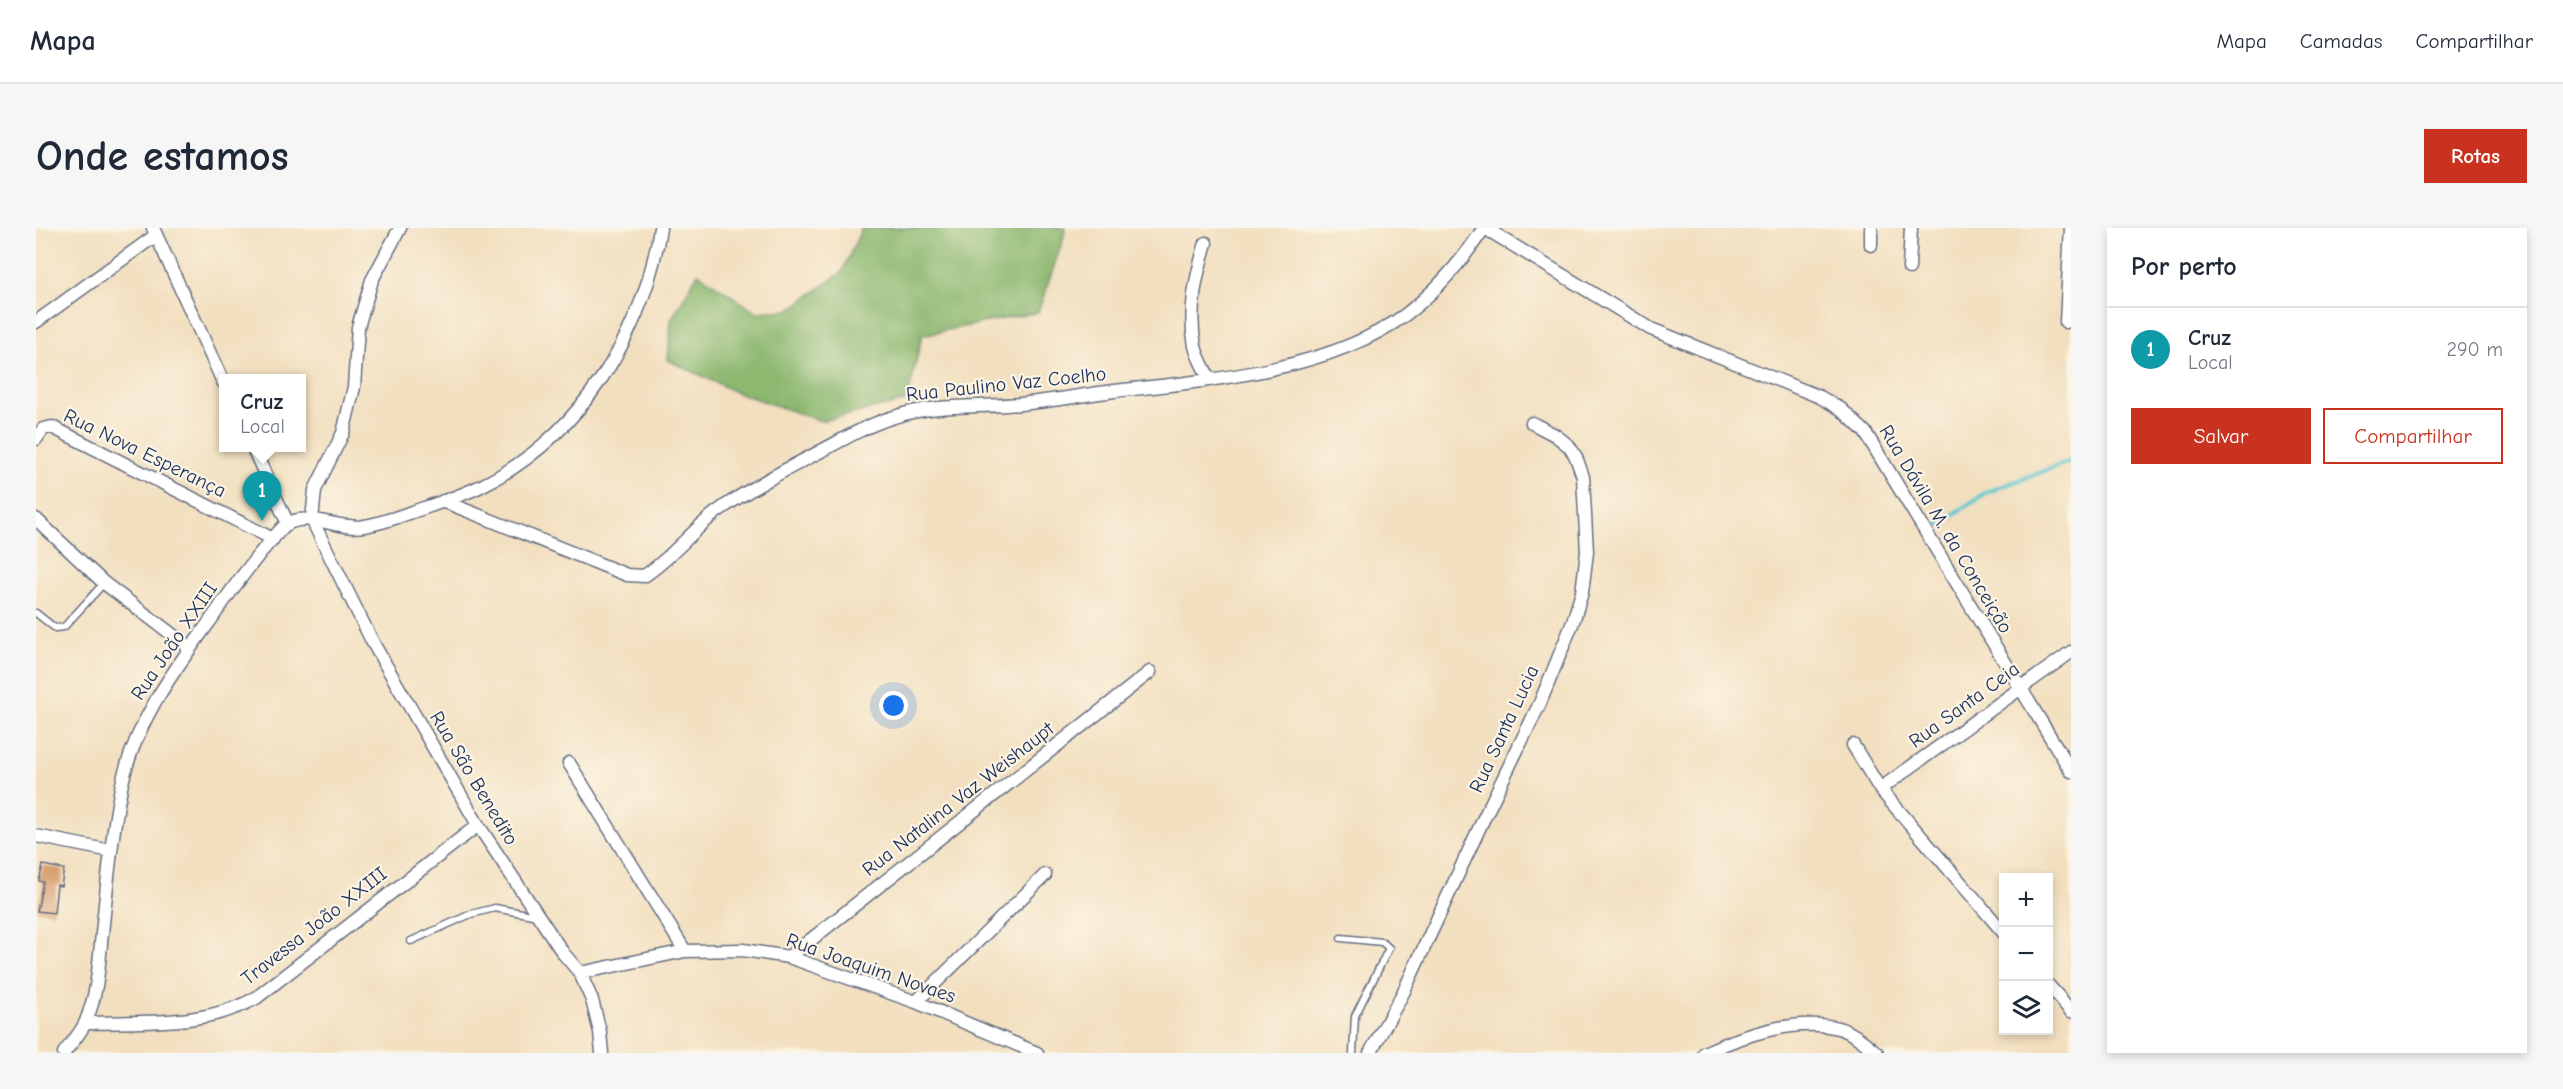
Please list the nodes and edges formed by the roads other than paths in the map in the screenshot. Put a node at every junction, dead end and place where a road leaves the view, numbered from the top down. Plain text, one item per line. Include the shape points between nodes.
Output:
1 (400, 228) edge
2 (660, 228) edge
3 (1484, 228) edge
4 (1871, 228) edge
5 (1911, 228) edge
6 (2071, 228) edge
7 (154, 231) edge
8 (1206, 243) dead end
9 (1870, 245) dead end
10 (1909, 268) dead end
11 (36, 322) edge
12 (2066, 322) dead end
13 (219, 374) edge
14 (1210, 380) junction
15 (1532, 423) dead end
16 (36, 439) edge
17 (255, 452) edge
18 (443, 501) junction
19 (36, 519) edge
20 (312, 520) junction
21 (288, 524) junction
22 (273, 539) junction
23 (104, 583) junction
24 (36, 613) edge
25 (190, 648) junction
26 (2071, 652) edge
27 (1150, 672) dead end
28 (2020, 688) junction
29 (1853, 745) dead end
30 (569, 763) dead end
31 (2071, 771) edge
32 (1880, 789) junction
33 (478, 825) junction
34 (36, 836) edge
35 (111, 850) junction
36 (1045, 875) dead end
37 (538, 916) junction
38 (1999, 927) edge
39 (1341, 938) dead end
40 (411, 941) dead end
41 (686, 951) junction
42 (789, 957) junction
43 (580, 973) junction
44 (2053, 990) edge
45 (916, 1002) junction
46 (2071, 1011) edge
47 (86, 1023) junction
48 (64, 1053) edge
49 (602, 1053) edge
50 (1037, 1053) edge
51 (1353, 1053) edge
52 (1370, 1053) edge
53 (1704, 1053) edge
54 (1876, 1053) edge

1 - 20 street via 369,290 358,327 354,387 343,433 315,490
2 - 18 street via 655,263 638,314 585,403 554,435 514,466 482,486
3 - 14 street, Rua Paulino Vaz Coelho via 1465,257 1438,286 1403,316 1370,335 1332,352
3 - 28 street, Rua Dávila M. da Conceição via 1651,329 1841,409 1865,432
4 - 9 street
5 - 10 street
6 - 12 street
7 - 11 street
7 - 13 street
8 - 14 street via 1193,304 1195,346
14 - 18 street, Rua Paulino Vaz Coelho via 1019,404 923,408 892,417 773,477 718,511 644,576 627,576
15 - 52 street, Rua Santa Lucia via 1569,446 1583,477 1587,552 1582,592 1540,703 1404,993
16 - 22 street, Rua Nova Esperança via 43,429 52,427
17 - 21 street
18 - 20 street via 352,528
19 - 23 street
20 - 21 street
20 - 33 street, Rua São Benedito via 373,643
21 - 22 street, Rua João XXIII
22 - 25 street, Rua João XXIII
23 - 24 lane via 64,627 55,628
23 - 25 street
25 - 35 street, Rua João XXIII via 157,696 129,756
26 - 28 street, Rua Santa Ceia
27 - 42 street, Rua Natalina Vaz Weishaupt
28 - 31 street, Rua Dávila M. da Conceição
28 - 32 street, Rua Santa Ceia
29 - 32 street
30 - 41 street
32 - 38 street
33 - 37 street, Rua São Benedito
33 - 47 street, Travessa João XXIII via 240,1007 208,1017
34 - 35 street
35 - 47 street, Rua João XXIII via 97,985
36 - 45 street
37 - 40 lane via 495,909 471,914
37 - 43 street, Rua São Benedito
39 - 51 lane via 1382,942 1389,948 1355,1016
41 - 42 street, Rua Joaquim Novaes via 743,950
41 - 43 street, Rua Joaquim Novaes
42 - 45 street, Rua Joaquim Novaes
43 - 49 street, Rua São Benedito via 592,1000
44 - 46 street
45 - 50 street, Rua Joaquim Novaes
47 - 48 street, Rua João XXIII
53 - 54 street via 1775,1028 1818,1025 1839,1028 1861,1039

